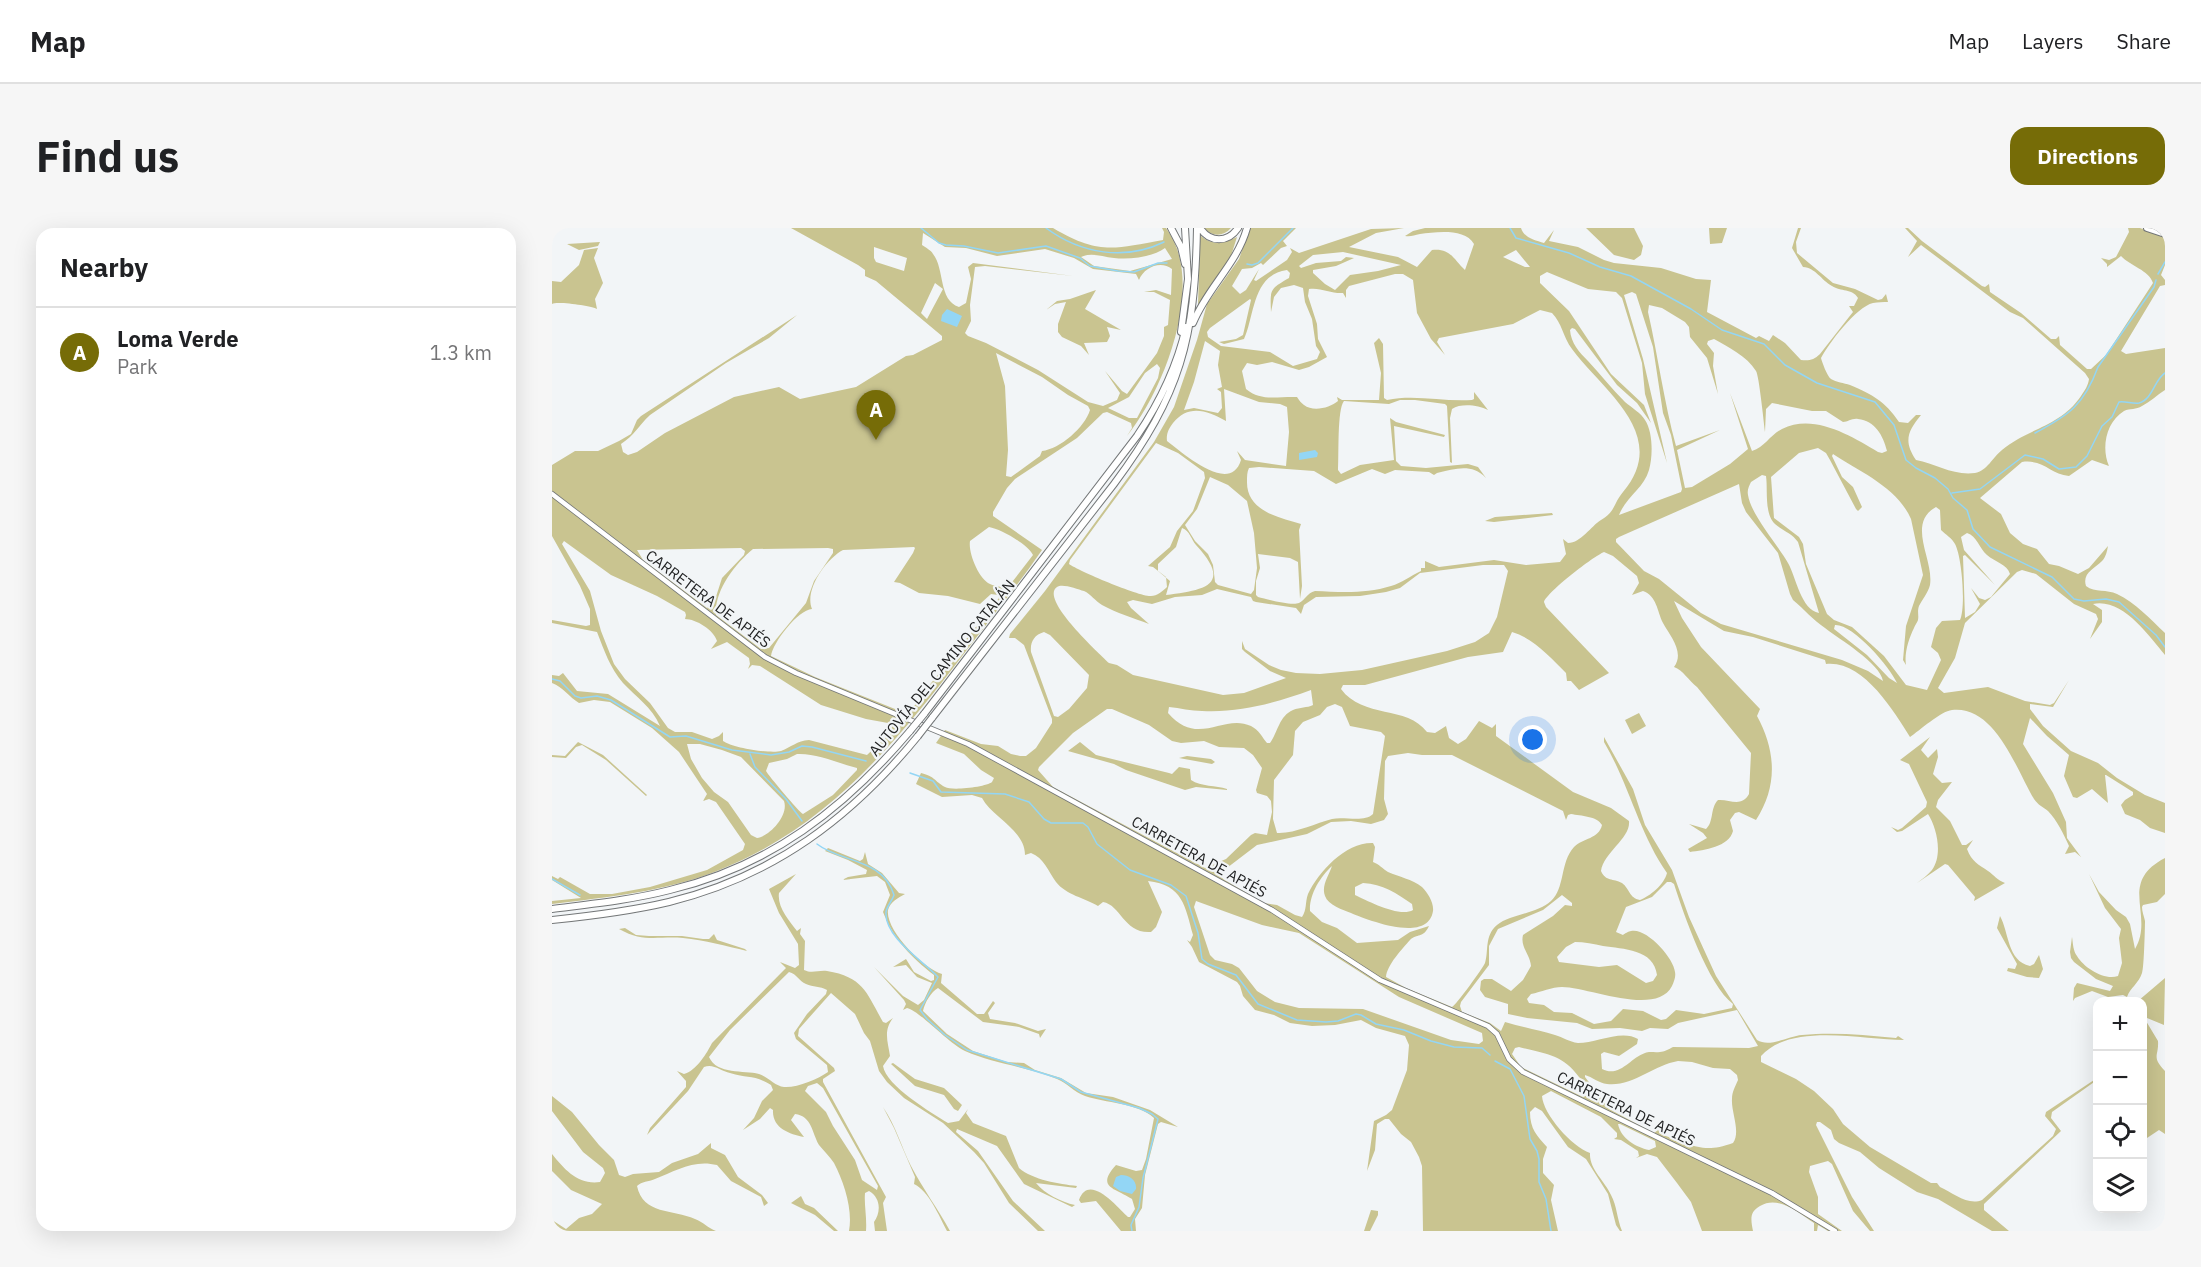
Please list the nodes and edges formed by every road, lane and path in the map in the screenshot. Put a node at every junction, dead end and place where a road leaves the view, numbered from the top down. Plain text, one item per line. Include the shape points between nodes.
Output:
1 (1171, 228) edge
2 (1185, 228) edge
3 (1197, 228) edge
4 (1238, 228) edge
5 (1243, 228) edge
6 (1247, 228) edge
7 (2147, 228) edge
8 (2165, 234) edge
9 (1232, 260) junction
10 (1188, 286) junction
11 (1185, 339) junction
12 (1120, 460) junction
13 (552, 494) edge
14 (552, 909) edge
15 (552, 920) edge
16 (1835, 1231) edge

1 - 10 highway via 1183,254
2 - 10 highway
3 - 4 highway via 1218,240
3 - 11 highway
5 - 9 highway
6 - 9 highway
7 - 8 highway
9 - 11 highway via 1200,306
10 - 12 highway via 1181,334 1168,372
11 - 12 highway, AUTOVÍA DEL CAMINO CATALÁN via 1161,397
11 - 15 highway, AUTOVÍA DEL CAMINO CATALÁN, bridge via 1169,396 1128,465 918,736 848,811 800,846 730,883 669,902
12 - 14 highway, AUTOVÍA DEL CAMINO CATALÁN, bridge via 924,714 839,805 763,855 710,878 618,901
13 - 16 street, CARRETERA DE APIÉS via 765,657 968,744 1272,910 1380,980 1488,1026 1515,1066 1532,1077 1772,1193

